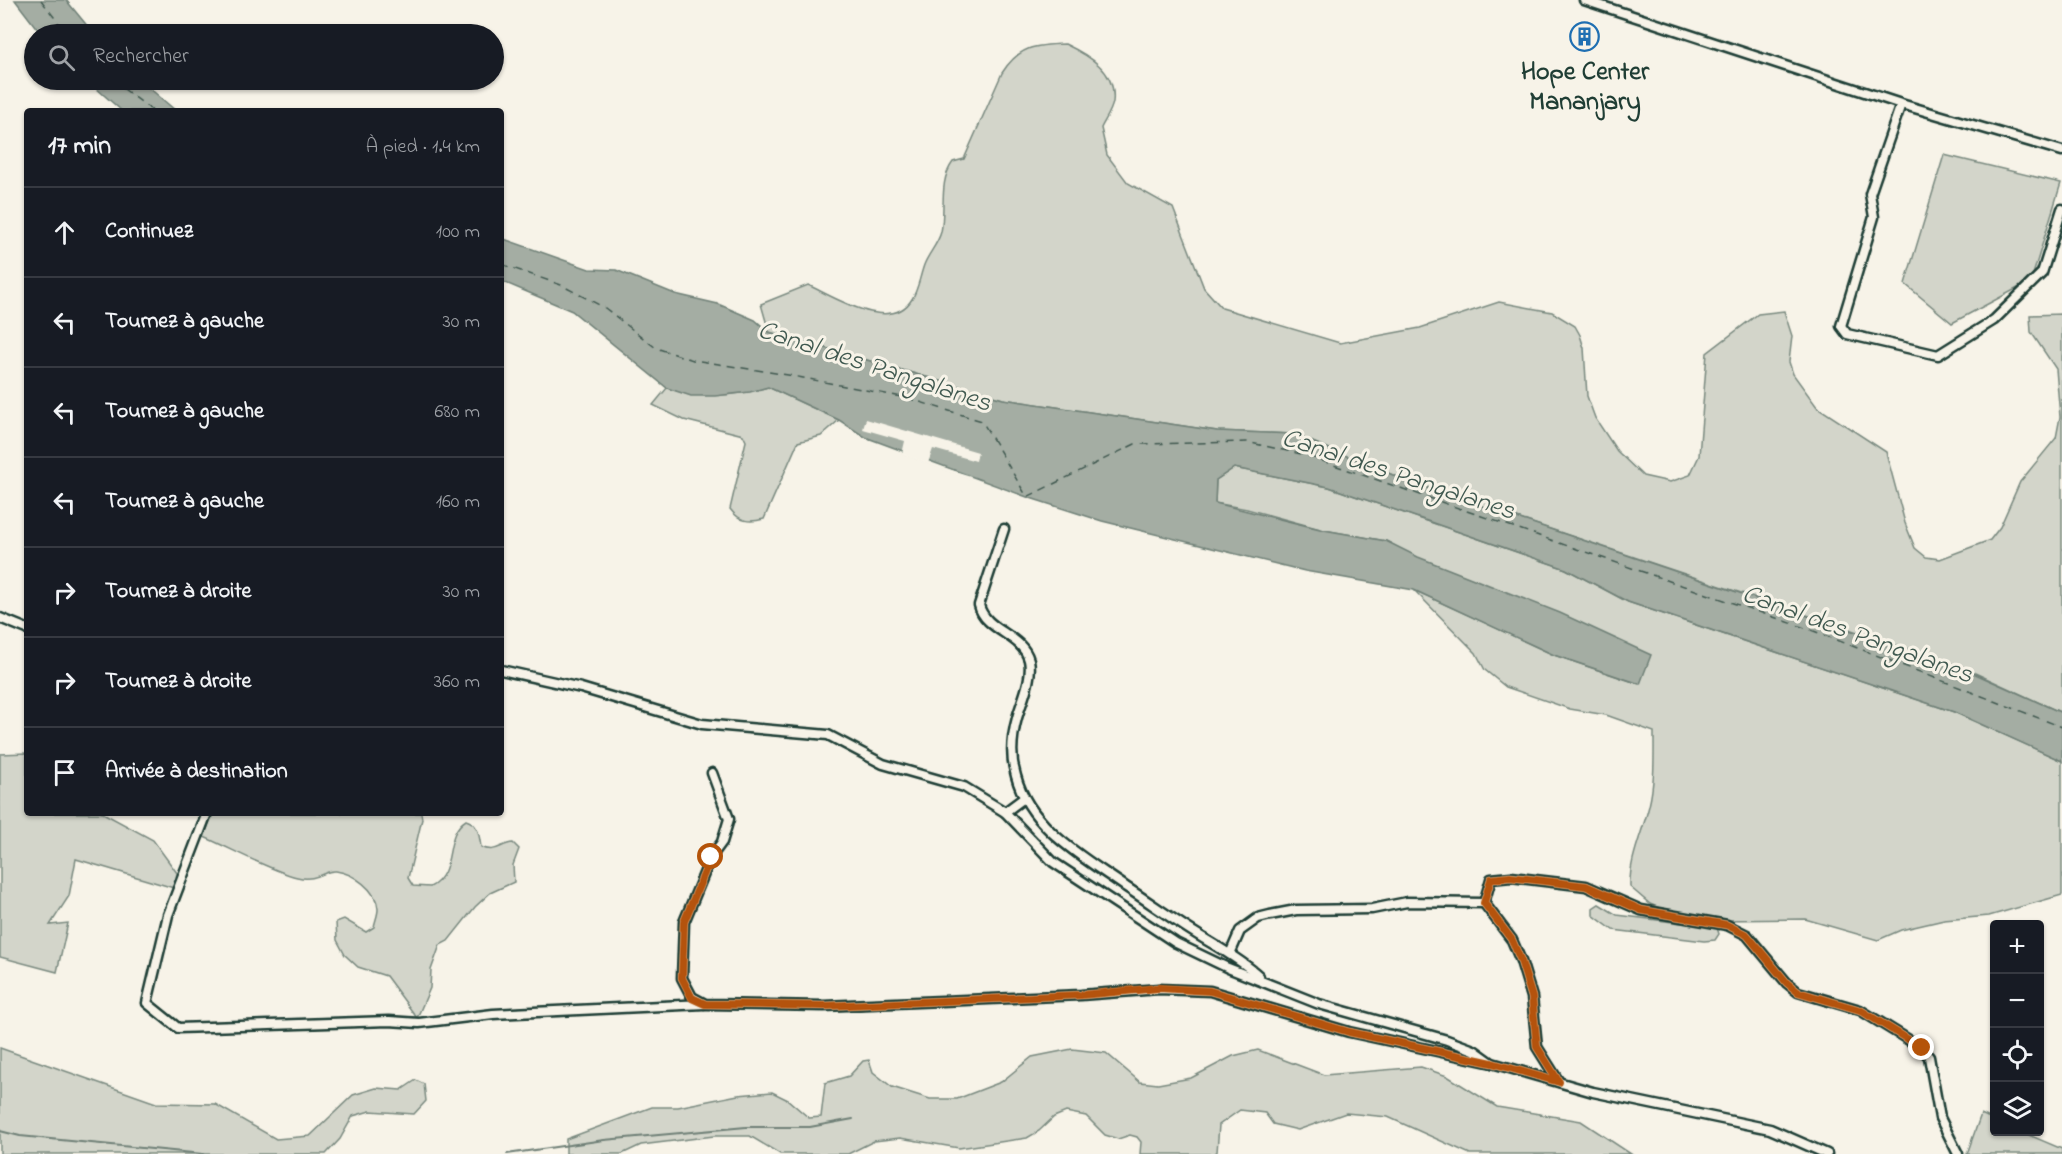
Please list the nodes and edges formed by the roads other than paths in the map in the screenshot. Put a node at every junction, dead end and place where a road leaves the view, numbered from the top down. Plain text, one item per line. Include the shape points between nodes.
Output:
1 (1584, 0) edge
2 (1901, 104) junction
3 (2062, 151) edge
4 (2062, 209) edge
5 (1004, 529) dead end
6 (0, 618) edge
7 (24, 628) edge
8 (504, 671) edge
9 (712, 773) dead end
10 (1024, 798) junction
11 (1005, 812) junction
12 (206, 816) edge
13 (1484, 903) junction
14 (1230, 954) junction
15 (1261, 979) junction
16 (705, 1004) junction
17 (1492, 1063) junction
18 (1559, 1082) junction
19 (1827, 1154) edge
20 (1958, 1154) edge

1 - 2 street
2 - 3 street
2 - 4 street via 1870,194 1874,217 1841,326 1847,334 1938,355 1994,320 2042,273
5 - 10 street via 979,605 981,617 1022,646 1028,657 1031,670 1012,749 1015,776
6 - 7 street
8 - 11 street via 581,688 702,724 828,735 883,764 964,787
9 - 16 street via 729,819 684,922 682,978 692,998
10 - 11 street
10 - 14 street via 1064,844
11 - 15 street via 1053,862 1166,937 1228,968
12 - 16 street via 168,915 147,1003 178,1028 419,1023 493,1014
13 - 14 street via 1407,902 1372,909 1315,909 1269,915 1240,931
13 - 18 street via 1512,940 1521,961 1532,997 1537,1047
13 - 20 street via 1491,879 1510,877 1586,886 1641,910 1727,925 1747,935 1798,992 1860,1010 1922,1048 1929,1057 1940,1118
14 - 15 street
15 - 17 street via 1319,1004 1447,1040 1474,1050
16 - 17 street via 824,1006 1159,988 1210,991 1349,1032
17 - 18 street
18 - 19 street via 1770,1129

